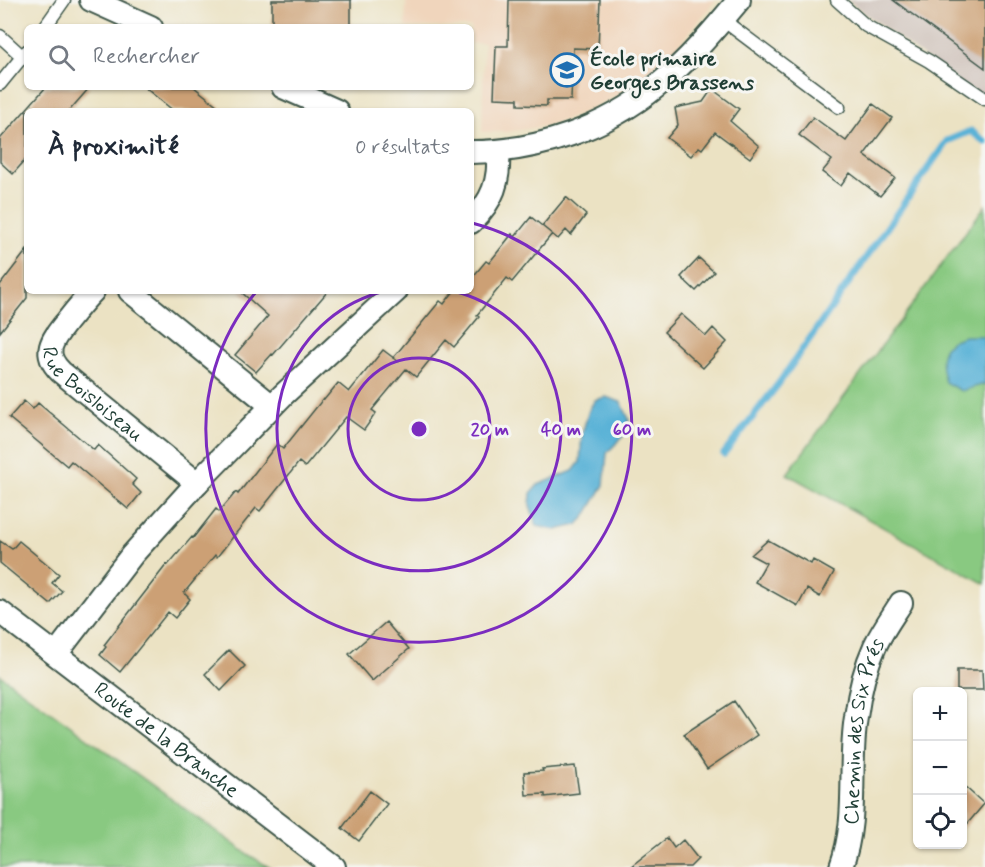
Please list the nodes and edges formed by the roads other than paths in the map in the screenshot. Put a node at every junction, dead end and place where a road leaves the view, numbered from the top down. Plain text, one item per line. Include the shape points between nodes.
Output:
1 (64, 0) edge
2 (91, 0) edge
3 (739, 0) edge
4 (837, 0) edge
5 (723, 20) junction
6 (47, 24) edge
7 (144, 24) edge
8 (0, 36) edge
9 (24, 53) edge
10 (24, 55) edge
11 (0, 84) edge
12 (290, 90) edge
13 (985, 99) edge
14 (839, 107) dead end
15 (330, 108) edge
16 (498, 151) junction
17 (474, 152) edge
18 (474, 219) edge
19 (90, 294) edge
20 (134, 294) edge
21 (393, 294) edge
22 (272, 406) junction
23 (196, 483) junction
24 (901, 603) dead end
25 (0, 612) edge
26 (56, 654) junction
27 (334, 867) edge
28 (841, 867) edge

1 - 6 lane
2 - 7 street
3 - 5 street
4 - 13 lane via 866,26 923,57
5 - 14 lane
5 - 16 street via 681,66 632,105 559,138
8 - 9 lane
10 - 11 lane
12 - 15 street
16 - 17 street
16 - 18 street via 496,183 487,204
19 - 23 street, Rue Boisloiseau via 52,340 52,361
20 - 22 street
21 - 22 street
22 - 23 street
23 - 26 street via 132,555
24 - 28 street, Chemin des Six Prés via 875,647 855,718 852,815
25 - 26 street, Route de la Branche
26 - 27 street, Route de la Branche

